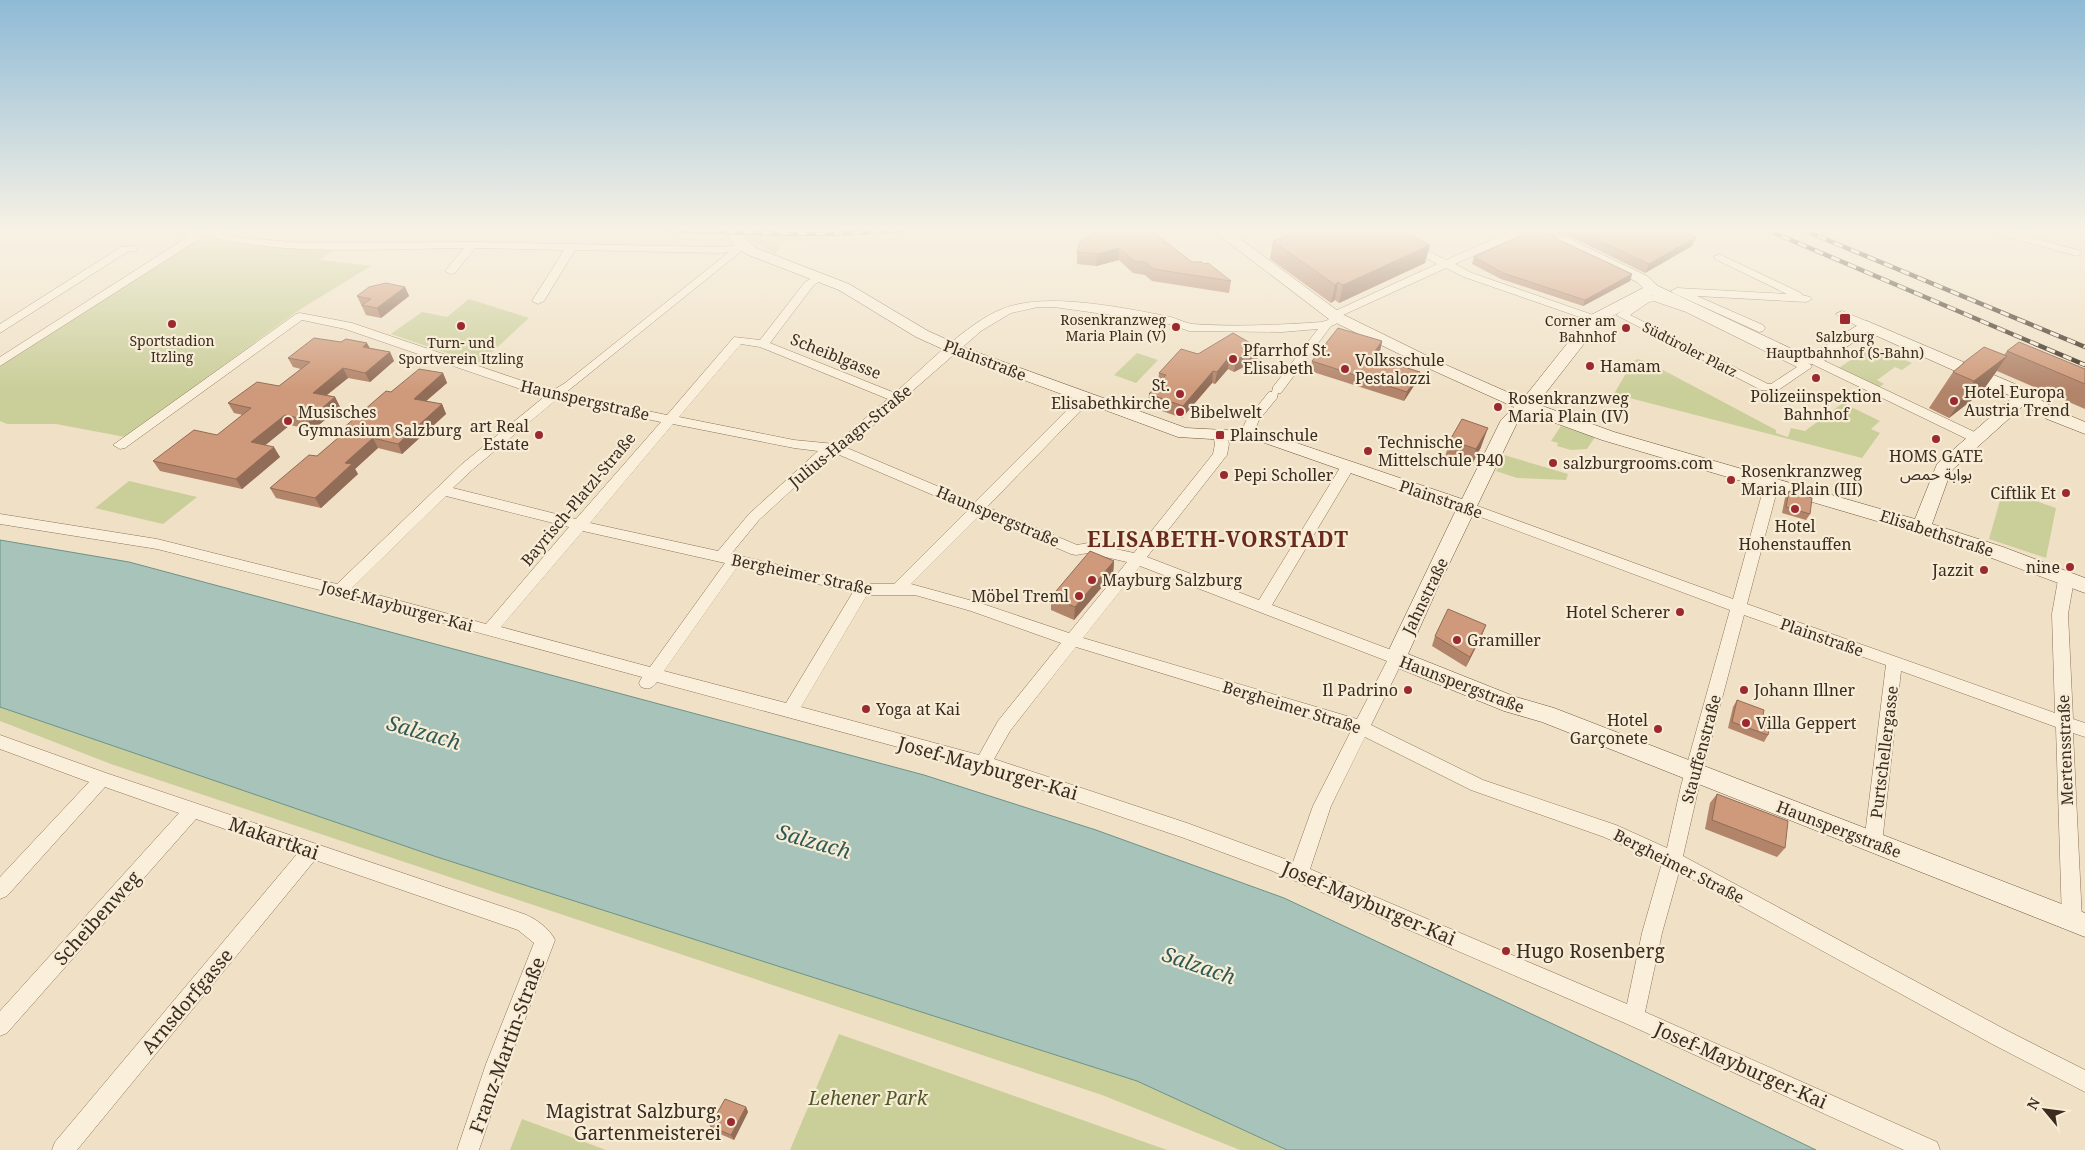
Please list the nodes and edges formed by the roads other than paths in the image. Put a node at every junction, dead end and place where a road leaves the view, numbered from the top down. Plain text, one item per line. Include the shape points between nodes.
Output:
1 (72, 283) edge
2 (123, 283) edge
3 (549, 283) edge
4 (697, 283) edge
5 (811, 283) edge
6 (833, 283) edge
7 (1283, 283) edge
8 (1405, 283) edge
9 (1493, 283) edge
10 (1645, 283) edge
11 (1773, 283) edge
12 (1653, 289) junction
13 (538, 301) dead end
14 (1842, 314) dead end
15 (1595, 318) junction
16 (1331, 322) junction
17 (1867, 326) junction
18 (1759, 328) dead end
19 (0, 329) edge
20 (30, 343) junction
21 (763, 344) junction
22 (0, 348) edge
23 (954, 348) junction
24 (0, 362) edge
25 (1810, 364) junction
26 (553, 396) junction
27 (896, 398) junction
28 (1086, 398) junction
29 (2022, 398) junction
30 (1525, 406) junction
31 (668, 419) junction
32 (2085, 419) edge
33 (2085, 429) edge
34 (1220, 435) junction
35 (1246, 436) junction
36 (1976, 438) junction
37 (120, 445) dead end
38 (833, 449) junction
39 (1348, 466) junction
40 (1772, 483) junction
41 (442, 490) junction
42 (1467, 507) junction
43 (977, 508) junction
44 (0, 519) edge
45 (579, 524) junction
46 (1921, 527) junction
47 (1136, 558) junction
48 (728, 559) junction
49 (2066, 580) junction
50 (2085, 586) edge
51 (863, 589) junction
52 (340, 590) junction
53 (896, 590) junction
54 (1263, 607) junction
55 (1739, 607) junction
56 (489, 631) junction
57 (1072, 640) junction
58 (1396, 658) junction
59 (1894, 662) junction
60 (650, 680) junction
61 (789, 712) junction
62 (2063, 722) junction
63 (1360, 727) junction
64 (2085, 730) edge
65 (0, 742) edge
66 (983, 763) junction
67 (1694, 772) junction
68 (102, 779) junction
69 (194, 810) junction
70 (1873, 842) junction
71 (312, 851) junction
72 (1672, 859) junction
73 (1299, 873) junction
74 (0, 890) edge
75 (2079, 923) edge
76 (545, 940) joint
77 (1634, 1016) junction
78 (0, 1026) edge
79 (2085, 1081) edge
80 (63, 1150) edge
81 (468, 1150) edge
82 (1929, 1150) edge

1 - 19 street
2 - 20 street
3 - 13 street
4 - 26 street
5 - 21 street
6 - 23 street, Plainstraße via 922,334
7 - 16 street, Elisabethstraße
8 - 16 street via 1339,313
9 - 15 street
10 - 12 street
11 - 18 street via 1806,298 1677,290
12 - 15 street
12 - 25 street
14 - 17 street
15 - 30 street, Jahnstraße
16 - 23 street, Julius-Haagn-Straße via 1309,327 1189,327 1172,321 1065,303 1033,304 1009,309 987,320
16 - 30 street, Elisabethstraße
16 - 35 street via 1253,419
17 - 25 street, Südtiroler Platz
17 - 29 street via 2009,388
20 - 22 street
20 - 24 street
21 - 27 street, Scheiblgasse
21 - 31 street, Bayrisch-Platzl-Straße via 738,340
23 - 27 street, Julius-Haagn-Straße
23 - 28 street, Plainstraße
25 - 25 street, Südtiroler Platz via 1773,388 1765,387 1622,315 1646,299 1654,298
25 - 36 street
26 - 31 street, Haunspergstraße
26 - 37 street, Haunspergstraße via 348,326 300,316
26 - 41 street
27 - 38 street, Julius-Haagn-Straße
28 - 34 street, Plainstraße via 1184,433
28 - 43 street
29 - 32 street via 2060,408
29 - 33 street
29 - 36 street
30 - 40 street, Elisabethstraße via 1608,436
30 - 42 street, Jahnstraße via 1510,420
31 - 38 street, Haunspergstraße
31 - 45 street, Bayrisch-Platzl-Straße
34 - 35 street, Plainstraße
34 - 47 street via 1220,455
35 - 39 street, Plainstraße via 1264,437
36 - 46 street via 1943,468
38 - 43 street, Haunspergstraße
38 - 48 street, Julius-Haagn-Straße via 754,517
39 - 42 street, Plainstraße
39 - 54 street
40 - 46 street, Elisabethstraße
40 - 55 street, Stauffenstraße
41 - 45 street, Bergheimer Straße
41 - 52 street
42 - 55 street, Plainstraße
42 - 58 street, Jahnstraße
43 - 47 street, Haunspergstraße via 1076,550 1088,548
43 - 53 street
44 - 52 street, Josef-Mayburger-Kai via 157,544
45 - 48 street, Bergheimer Straße
45 - 56 street, Bayrisch-Platzl-Straße
46 - 49 street, Elisabethstraße
47 - 54 street, Haunspergstraße
47 - 57 street
48 - 51 street, Bergheimer Straße
48 - 60 street, Julius-Haagn-Straße
49 - 50 street, Elisabethstraße
49 - 62 street, Mertensstraße via 2060,614
51 - 53 street, Bergheimer Straße
51 - 61 street
52 - 56 street, Josef-Mayburger-Kai
53 - 57 street, Bergheimer Straße via 915,590
54 - 58 street, Haunspergstraße
55 - 59 street, Plainstraße
55 - 67 street, Stauffenstraße
56 - 60 street, Josef-Mayburger-Kai
57 - 63 street, Bergheimer Straße
57 - 66 street via 1004,727
58 - 63 street, Jahnstraße
58 - 67 street, Haunspergstraße
59 - 62 street, Plainstraße
59 - 70 street, Purtschellergasse
60 - 61 street, Josef-Mayburger-Kai
61 - 66 street, Josef-Mayburger-Kai
62 - 64 street, Plainstraße
62 - 75 street, Mertensstraße
63 - 72 street, Bergheimer Straße via 1477,785 1610,831
63 - 73 street, Jahnstraße via 1322,806
65 - 68 street, Makartkai
66 - 73 street, Josef-Mayburger-Kai via 1187,831
67 - 70 street, Haunspergstraße
67 - 72 street, Stauffenstraße
68 - 69 street, Makartkai
68 - 74 street
69 - 71 street, Makartkai
69 - 78 street, Scheibenweg
70 - 75 street, Haunspergstraße
71 - 76 street, Makartkai via 524,923
71 - 80 street, Arnsdorfgasse
72 - 77 street, Stauffenstraße
72 - 79 street, Bergheimer Straße
73 - 77 street, Josef-Mayburger-Kai
76 - 81 street, Franz-Martin-Straße
77 - 82 street, Josef-Mayburger-Kai

